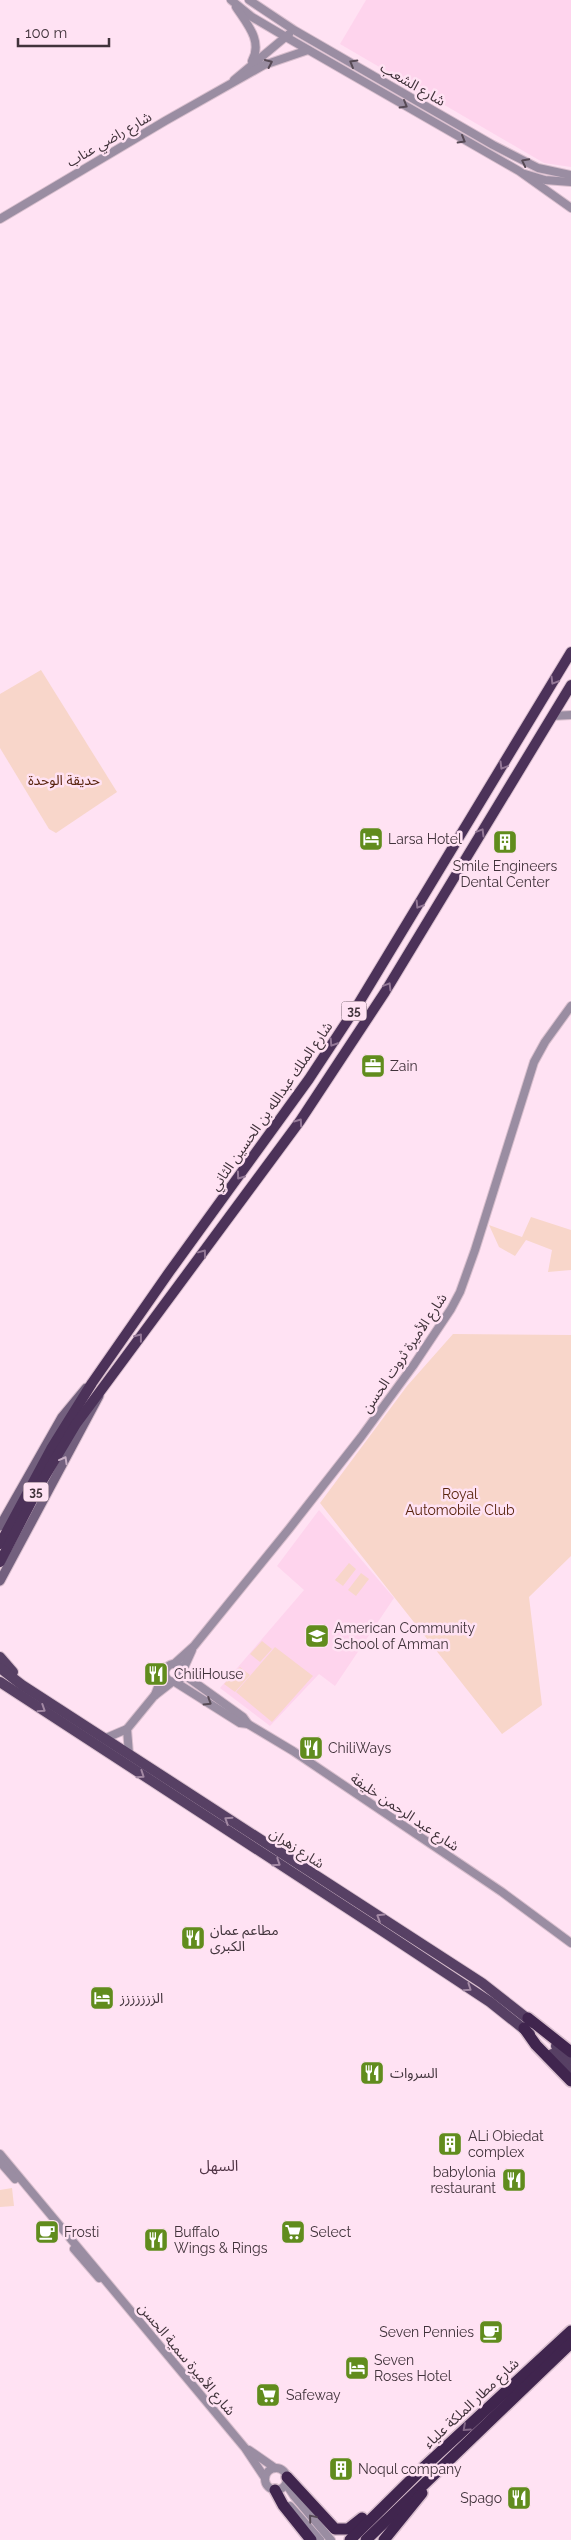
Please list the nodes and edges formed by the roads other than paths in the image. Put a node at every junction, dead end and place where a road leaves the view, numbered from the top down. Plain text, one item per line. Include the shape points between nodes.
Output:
1 (249, 0) edge
2 (232, 2) edge
3 (294, 30) junction
4 (286, 37) junction
5 (308, 50) junction
6 (250, 65) junction
7 (232, 83) junction
8 (426, 105) junction
9 (420, 115) junction
10 (519, 172) junction
11 (571, 175) edge
12 (571, 182) edge
13 (571, 208) edge
14 (0, 219) edge
15 (571, 652) edge
16 (571, 685) edge
17 (571, 715) edge
18 (552, 716) junction
19 (571, 1006) edge
20 (96, 1386) junction
21 (73, 1422) junction
22 (0, 1526) edge
23 (0, 1544) edge
24 (0, 1562) edge
25 (0, 1581) edge
26 (194, 1646) junction
27 (0, 1657) edge
28 (174, 1664) junction
29 (0, 1668) edge
30 (164, 1671) junction
31 (183, 1672) junction
32 (0, 1682) edge
33 (174, 1682) junction
34 (0, 1688) edge
35 (14, 1691) junction
36 (154, 1696) junction
37 (44, 1699) junction
38 (248, 1724) junction
39 (127, 1729) junction
40 (106, 1738) junction
41 (129, 1754) junction
42 (546, 1923) junction
43 (571, 1938) edge
44 (571, 1943) edge
45 (526, 2023) junction
46 (571, 2052) edge
47 (571, 2060) edge
48 (571, 2072) edge
49 (571, 2081) edge
50 (0, 2154) edge
51 (0, 2162) edge
52 (110, 2287) junction
53 (571, 2323) edge
54 (571, 2331) edge
55 (571, 2343) edge
56 (571, 2352) edge
57 (504, 2401) junction
58 (245, 2448) junction
59 (425, 2466) junction
60 (275, 2468) junction
61 (432, 2476) junction
62 (265, 2478) junction
63 (282, 2485) junction
64 (311, 2540) edge
65 (320, 2540) edge
66 (331, 2540) edge
67 (350, 2540) edge
68 (366, 2540) edge
69 (384, 2540) edge

1 - 3 street, شارع الشعب
2 - 4 street, شارع الشعب
2 - 6 street via 256,42 258,49
3 - 4 street, شارع راضي عناب
8 -> 3 street, شارع الشعب
4 - 5 street, شارع الشعب
4 - 6 street, شارع راضي عناب
7 -> 5 street, شارع راضي عناب via 275,60
5 -> 9 street, شارع الشعب
6 - 7 street, شارع راضي عناب
7 - 14 street, شارع راضي عناب
8 - 9 street via 427,112
11 -> 8 street, شارع الشعب via 538,168
9 -> 10 street, شارع الشعب
10 - 12 street, شارع الشعب via 545,180
10 - 13 street, شارع الشعب
15 -> 20 highway, شارع الملك عبدالله بن الحسين الثاني / 35 via 326,1055
16 - 18 highway, شارع الملك عبدالله بن الحسين الثاني / 35
17 - 18 street
20 -> 18 highway, شارع الملك عبدالله بن الحسين الثاني / 35 via 300,1121 385,992
19 - 26 street, شارع الأميرة ثروت الحسن via 534,1062 469,1268 451,1309 414,1366 361,1437
20 - 21 highway, شارع الملك عبدالله بن الحسين الثاني / 35
20 - 22 main road via 77,1397 62,1417
25 -> 20 main road via 95,1406
21 - 23 highway, شارع الملك عبدالله بن الحسين الثاني / 35 via 35,1476
21 - 24 highway, شارع الملك عبدالله بن الحسين الثاني / 35
26 - 28 street, شارع الأميرة ثروت الحسن
26 - 31 street, شارع الأميرة ثروت الحسن
27 - 37 main road
28 - 30 street
28 - 31 street via 179,1665
29 - 37 main road, شارع زهران
30 - 33 street via 166,1678
30 - 36 street
31 - 33 street
31 - 38 street, شارع عبد الرحمن خليفة
32 - 35 main road, شارع زهران
33 - 36 street
33 -> 38 street, شارع عبد الرحمن خليفة via 240,1723
34 - 35 main road
35 -> 45 main road, شارع زهران
36 - 39 street
37 - 40 main road, شارع زهران
38 - 42 street, شارع عبد الرحمن خليفة
39 - 40 street
39 - 41 street
40 - 41 main road, شارع زهران
45 -> 41 main road, شارع زهران via 482,1982
42 - 43 street, شارع عبد الرحمن خليفة
42 - 44 street, شارع عبد الرحمن خليفة
45 - 46 highway
45 - 47 main road, شارع زهران
45 - 48 main road, شارع زهران
45 - 49 highway via 540,2049
50 - 52 street, شارع الأميرة سمية الحسن
51 - 52 street, شارع الأميرة سمية الحسن via 100,2281
52 - 58 street, شارع الأميرة سمية الحسن
53 - 57 highway via 514,2376
54 - 57 highway, شارع مطار الملكة علياء
55 - 57 highway, شارع مطار الملكة علياء
56 - 57 highway via 517,2400
57 -> 59 highway, شارع مطار الملكة علياء
57 - 61 highway, شارع مطار الملكة علياء
58 - 60 street, شارع الأميرة سمية الحسن
58 - 62 street, شارع الأميرة سمية الحسن
59 - 63 highway via 344,2530 328,2525
59 - 67 highway, شارع مطار الملكة علياء
60 - 62 street via 268,2471
60 - 63 street via 283,2471
61 - 68 highway, شارع مطار الملكة علياء
61 - 69 highway
62 - 63 street via 268,2486
63 - 64 highway via 282,2505
63 - 65 street via 289,2504
66 -> 63 street

